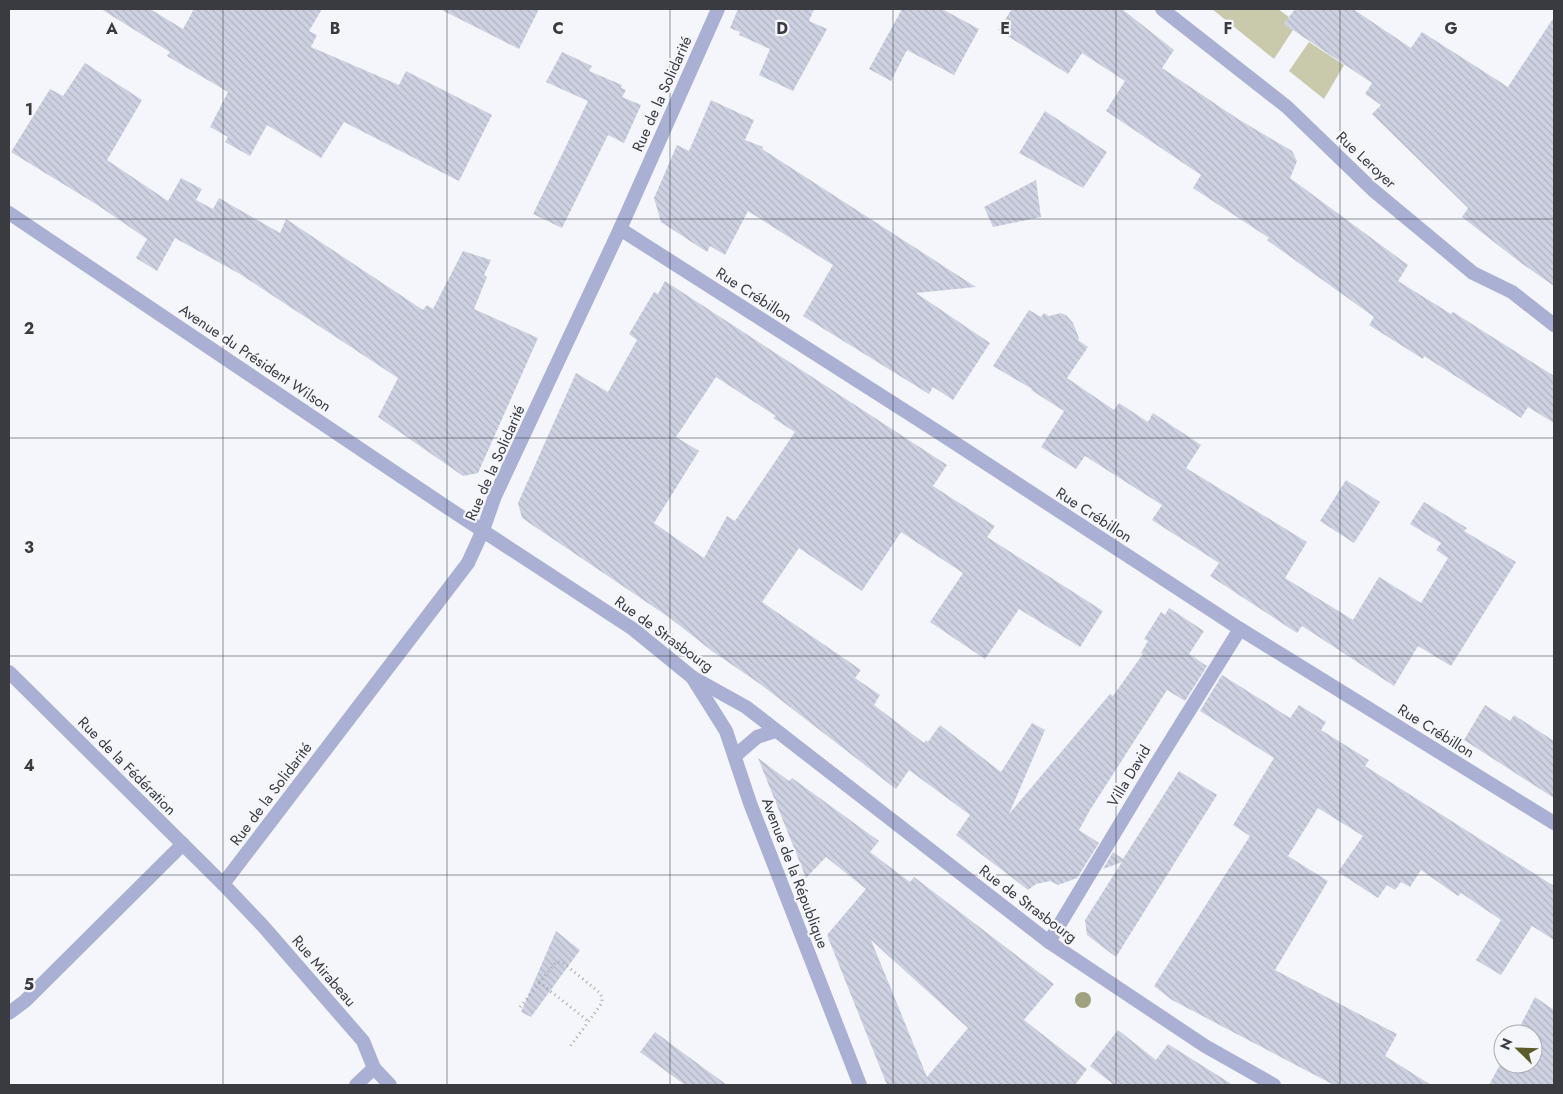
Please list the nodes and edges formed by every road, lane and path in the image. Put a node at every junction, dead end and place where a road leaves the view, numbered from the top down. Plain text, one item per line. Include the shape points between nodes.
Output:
1 (718, 9) edge
2 (1162, 9) edge
3 (9, 213) edge
4 (620, 228) junction
5 (1554, 325) edge
6 (483, 530) junction
7 (1240, 629) junction
8 (9, 672) edge
9 (692, 677) junction
10 (775, 731) junction
11 (735, 756) junction
12 (1554, 823) edge
13 (183, 844) junction
14 (223, 884) junction
15 (1049, 942) junction
16 (539, 982) junction
17 (520, 1007) dead end
18 (9, 1012) edge
19 (588, 1021) junction
20 (569, 1048) dead end
21 (374, 1068) junction
22 (356, 1085) edge
23 (390, 1085) edge
24 (860, 1085) edge
25 (1274, 1085) edge

1 - 4 street, Rue de la Solidarité
2 - 5 street, Rue Leroyer via 1287,107 1373,190 1473,273 1512,292
3 - 6 street, Avenue du Président Wilson
4 - 6 street, Rue de la Solidarité via 495,496
4 - 7 street, Rue Crébillon
6 - 9 street, Rue de Strasbourg via 633,629
6 - 14 street, Rue de la Solidarité via 468,563
7 - 12 street, Rue Crébillon
7 - 15 street, Villa David
8 - 13 street, Rue de la Fédération
9 - 10 street, Rue de Strasbourg via 746,707
9 - 11 street, Avenue de la République via 726,731
10 - 11 street via 757,737
10 - 15 street, Rue de Strasbourg
11 - 24 street, Avenue de la République
13 - 14 street, Rue de la Fédération
13 - 18 street via 25,1001
14 - 21 street, Rue Mirabeau via 363,1041
15 - 25 street, Rue de Strasbourg via 1204,1046
16 - 17 path
16 - 19 path
16 - 19 path via 556,962 562,962 602,997 602,1003
19 - 20 path
21 - 22 street
21 - 23 street, Rue Mirabeau

